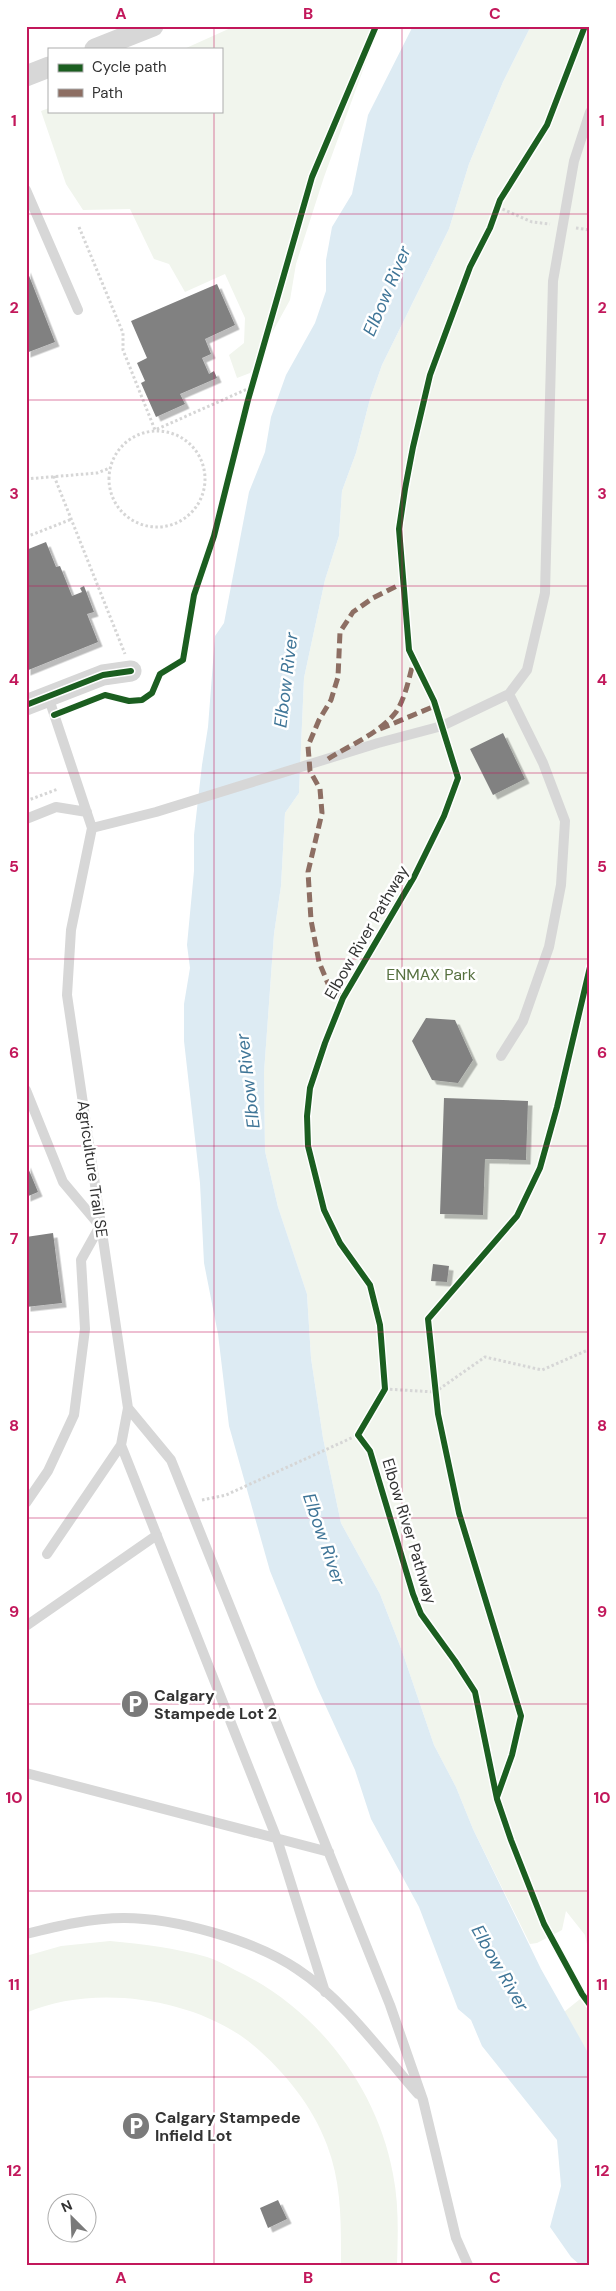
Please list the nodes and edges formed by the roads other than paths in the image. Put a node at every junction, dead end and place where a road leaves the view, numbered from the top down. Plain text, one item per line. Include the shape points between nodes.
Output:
1 (153, 26) edge
2 (98, 48) edge
3 (48, 67) edge
4 (26, 76) edge
5 (590, 112) edge
6 (26, 190) edge
7 (78, 310) dead end
8 (131, 671) road end
9 (509, 694) junction
10 (48, 696) junction
11 (26, 705) edge
12 (87, 812) junction
13 (26, 819) edge
14 (92, 828) junction
15 (501, 1056) dead end
16 (26, 1090) edge
17 (100, 1226) junction
18 (128, 1408) junction
19 (121, 1445) junction
20 (26, 1503) edge
21 (157, 1536) junction
22 (47, 1554) dead end
23 (26, 1626) edge
24 (26, 1772) edge
25 (278, 1839) junction
26 (329, 1852) junction
27 (26, 1934) edge
28 (325, 1992) junction
29 (423, 2100) junction
30 (468, 2265) edge

1 - 2 street
3 - 4 street
5 - 9 lane via 574,161 553,281 546,593 527,670
6 - 7 lane
8 - 10 street via 103,675
9 - 14 lane via 442,726 156,812
9 - 15 lane via 543,763 565,822 561,885 549,947 523,1021
10 - 11 street
10 - 12 lane
12 - 13 lane via 56,807
12 - 14 lane
14 - 17 lane, Agriculture Trail SE via 71,930 67,994
16 - 17 lane via 63,1182
17 - 18 lane, Agriculture Trail SE
17 - 20 lane via 81,1260 85,1329 74,1415 48,1471
18 - 19 lane, Agriculture Trail SE
18 - 26 lane via 171,1460
19 - 21 lane
19 - 22 lane, Agriculture Trail SE
21 - 23 lane
21 - 25 lane
24 - 25 lane
25 - 26 lane
25 - 28 lane
26 - 29 lane via 390,2005
27 - 28 lane via 124,1918 202,1928 248,1944 297,1968
28 - 29 lane via 348,2013
29 - 30 lane via 456,2238

